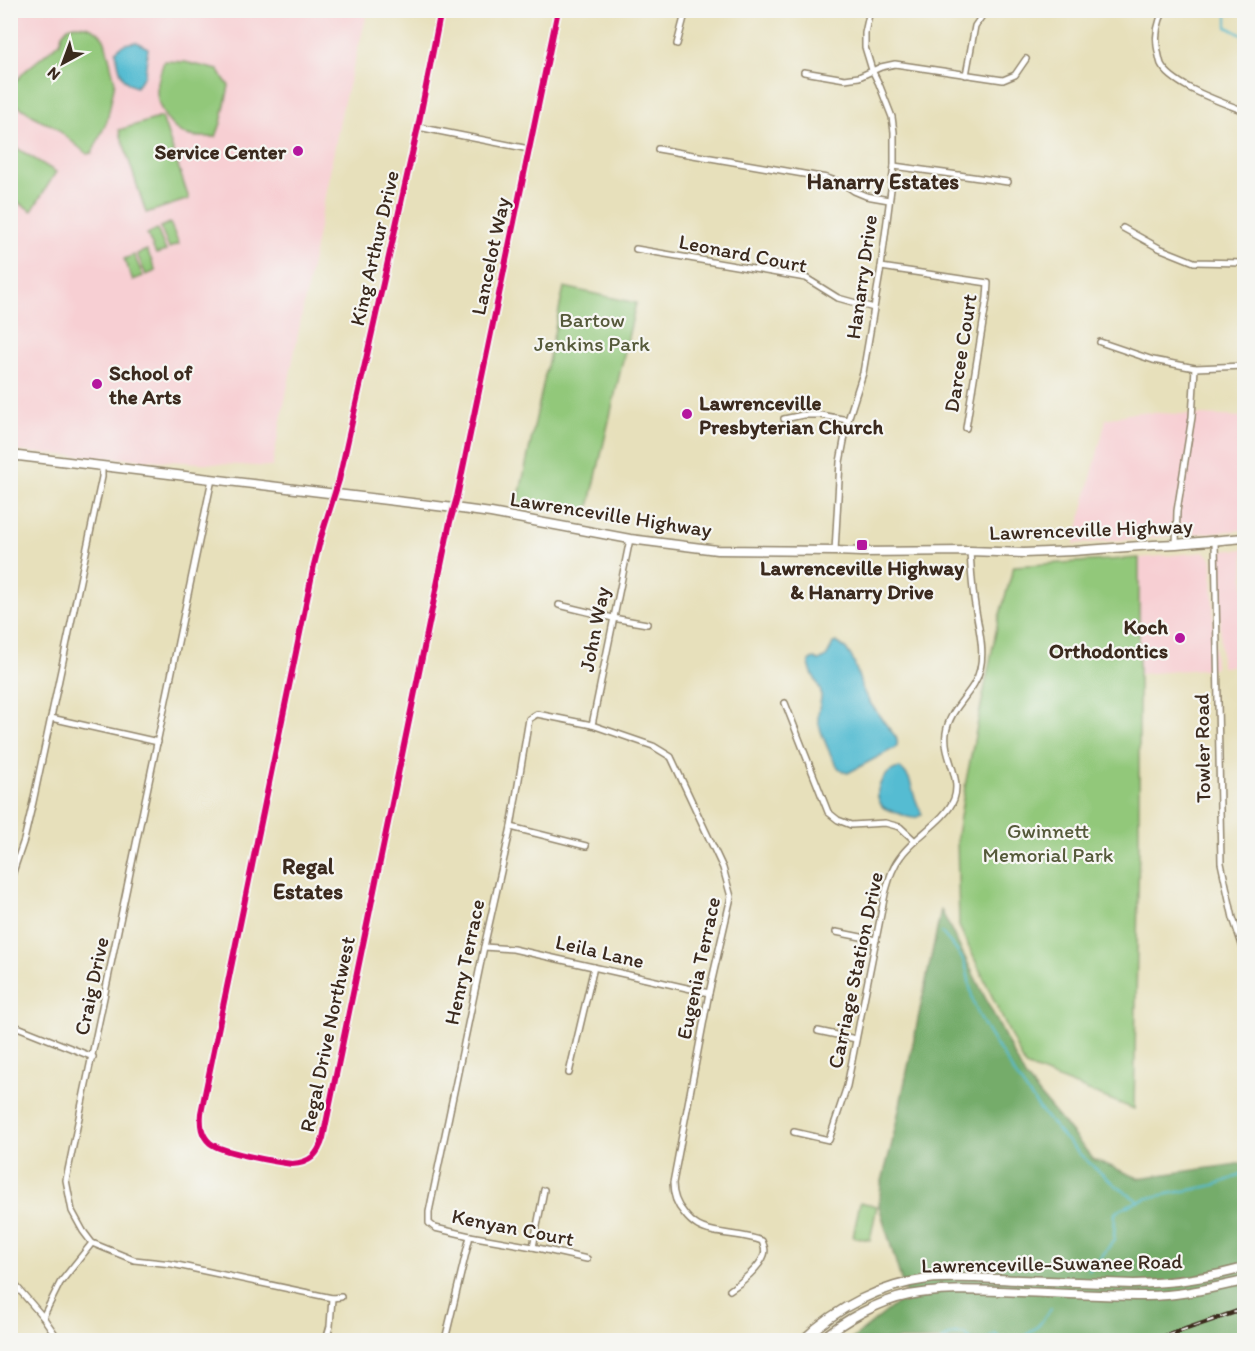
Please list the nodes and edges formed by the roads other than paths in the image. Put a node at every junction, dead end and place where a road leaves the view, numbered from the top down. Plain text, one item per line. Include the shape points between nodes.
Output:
1 (441, 10) edge
2 (558, 10) edge
3 (686, 10) edge
4 (870, 10) edge
5 (986, 10) edge
6 (1164, 10) edge
7 (677, 44) dead end
8 (1026, 59) dead end
9 (872, 70) junction
10 (804, 72) dead end
11 (966, 75) junction
12 (1245, 111) edge
13 (418, 127) junction
14 (1245, 128) edge
15 (529, 149) junction
16 (658, 149) dead end
17 (1245, 157) edge
18 (894, 166) junction
19 (1008, 182) dead end
20 (889, 200) junction
21 (1123, 228) dead end
22 (636, 249) dead end
23 (1245, 263) edge
24 (881, 267) junction
25 (874, 308) junction
26 (1100, 342) dead end
27 (1245, 366) edge
28 (1195, 368) junction
29 (784, 419) dead end
30 (848, 420) junction
31 (966, 428) dead end
32 (10, 455) edge
33 (102, 466) junction
34 (212, 479) junction
35 (335, 493) junction
36 (454, 507) junction
37 (1245, 538) edge
38 (630, 539) junction
39 (1215, 541) junction
40 (1176, 544) junction
41 (836, 550) junction
42 (970, 551) junction
43 (559, 605) dead end
44 (613, 618) junction
45 (647, 624) dead end
46 (785, 703) dead end
47 (51, 718) junction
48 (592, 725) junction
49 (526, 736) joint
50 (158, 742) junction
51 (510, 827) junction
52 (915, 841) junction
53 (586, 846) dead end
54 (10, 881) edge
55 (836, 932) dead end
56 (876, 940) junction
57 (484, 946) junction
58 (1245, 951) edge
59 (594, 967) junction
60 (709, 993) junction
61 (10, 1024) edge
62 (818, 1031) dead end
63 (856, 1039) junction
64 (93, 1057) junction
65 (569, 1073) dead end
66 (794, 1132) dead end
67 (544, 1190) dead end
68 (432, 1194) joint
69 (470, 1236) junction
70 (92, 1243) junction
71 (533, 1247) junction
72 (587, 1259) dead end
73 (1245, 1268) edge
74 (10, 1279) edge
75 (1245, 1281) edge
76 (730, 1290) dead end
77 (341, 1297) dead end
78 (332, 1298) junction
79 (43, 1317) junction
80 (59, 1341) edge
81 (326, 1341) edge
82 (445, 1341) edge
83 (803, 1341) edge
84 (821, 1341) edge

1 - 13 street, King Arthur Drive
2 - 15 street, Lancelot Way
3 - 7 street
4 - 9 street, Hanarry Drive via 865,47
5 - 11 street via 975,26
6 - 12 street via 1156,38 1162,66 1189,89
8 - 11 street via 1015,75 1003,80
9 - 10 street via 844,79
9 - 11 street via 895,64
9 - 18 street, Hanarry Drive via 892,117
13 - 15 street
13 - 35 street, King Arthur Drive
14 - 17 street via 1241,145
15 - 36 street, Lancelot Way
16 - 20 street via 827,178 866,196
18 - 19 street
18 - 20 street, Hanarry Drive
20 - 24 street, Hanarry Drive
21 - 23 street via 1194,262
22 - 25 street, Leonard Court via 806,278 838,298
24 - 25 street, Hanarry Drive
24 - 31 street, Darcee Court via 988,283
25 - 30 street, Hanarry Drive via 863,373
26 - 28 street via 1153,360
27 - 28 street
28 - 40 street
29 - 30 street via 819,415
30 - 41 street, Hanarry Drive via 840,462
32 - 33 main road, Lawrenceville Highway
33 - 34 main road, Lawrenceville Highway
33 - 47 street
34 - 35 main road, Lawrenceville Highway
34 - 50 street, Craig Drive
35 - 36 main road, Lawrenceville Highway
35 - 36 street, Regal Drive Northwest via 314,566 200,1122 208,1142 219,1149 292,1164 314,1157 323,1138
36 - 38 main road, Lawrenceville Highway
37 - 39 main road, Lawrenceville Highway
38 - 41 main road, Lawrenceville Highway via 717,550
38 - 44 street, John Way
39 - 40 main road, Lawrenceville Highway
39 - 58 street, Towler Road via 1221,863
40 - 42 main road, Lawrenceville Highway via 1024,553
41 - 42 main road, Lawrenceville Highway
42 - 52 street, Carriage Station Drive via 982,655 980,671 954,710 946,732 946,753 957,783 954,799 949,809
43 - 44 street
44 - 45 street
44 - 48 street, John Way
46 - 52 street via 828,812 851,825 885,823 900,827
47 - 50 street
47 - 54 street via 24,840
48 - 49 street, Eugenia Terrace via 537,714 529,718
48 - 60 street, Eugenia Terrace via 653,746 670,757 723,868 731,897
49 - 51 street, Henry Terrace
50 - 64 street, Craig Drive
51 - 53 street
51 - 57 street, Henry Terrace
52 - 56 street, Carriage Station Drive via 891,872
55 - 56 street
56 - 63 street, Carriage Station Drive
57 - 59 street, Leila Lane
57 - 68 street, Henry Terrace
59 - 60 street, Leila Lane
59 - 65 street
60 - 76 street, Eugenia Terrace via 672,1183 680,1208 698,1226 762,1241 764,1256 758,1266
61 - 64 street
62 - 63 street
63 - 66 street, Carriage Station Drive via 847,1086 829,1140
64 - 70 street, Craig Drive via 66,1180 72,1211
67 - 71 street
68 - 69 street, Kenyan Court via 429,1223
69 - 71 street, Kenyan Court
69 - 82 street
70 - 78 street via 134,1260 172,1263
70 - 79 street via 60,1283
71 - 72 street, Kenyan Court
73 - 83 main road, Lawrenceville-Suwanee Road via 1196,1279 1134,1284 929,1279 860,1300 830,1317
74 - 79 street
75 - 84 main road, Lawrenceville-Suwanee Road via 1202,1291 1148,1296 956,1290 909,1295 858,1314
77 - 78 street
78 - 81 street
79 - 80 street

